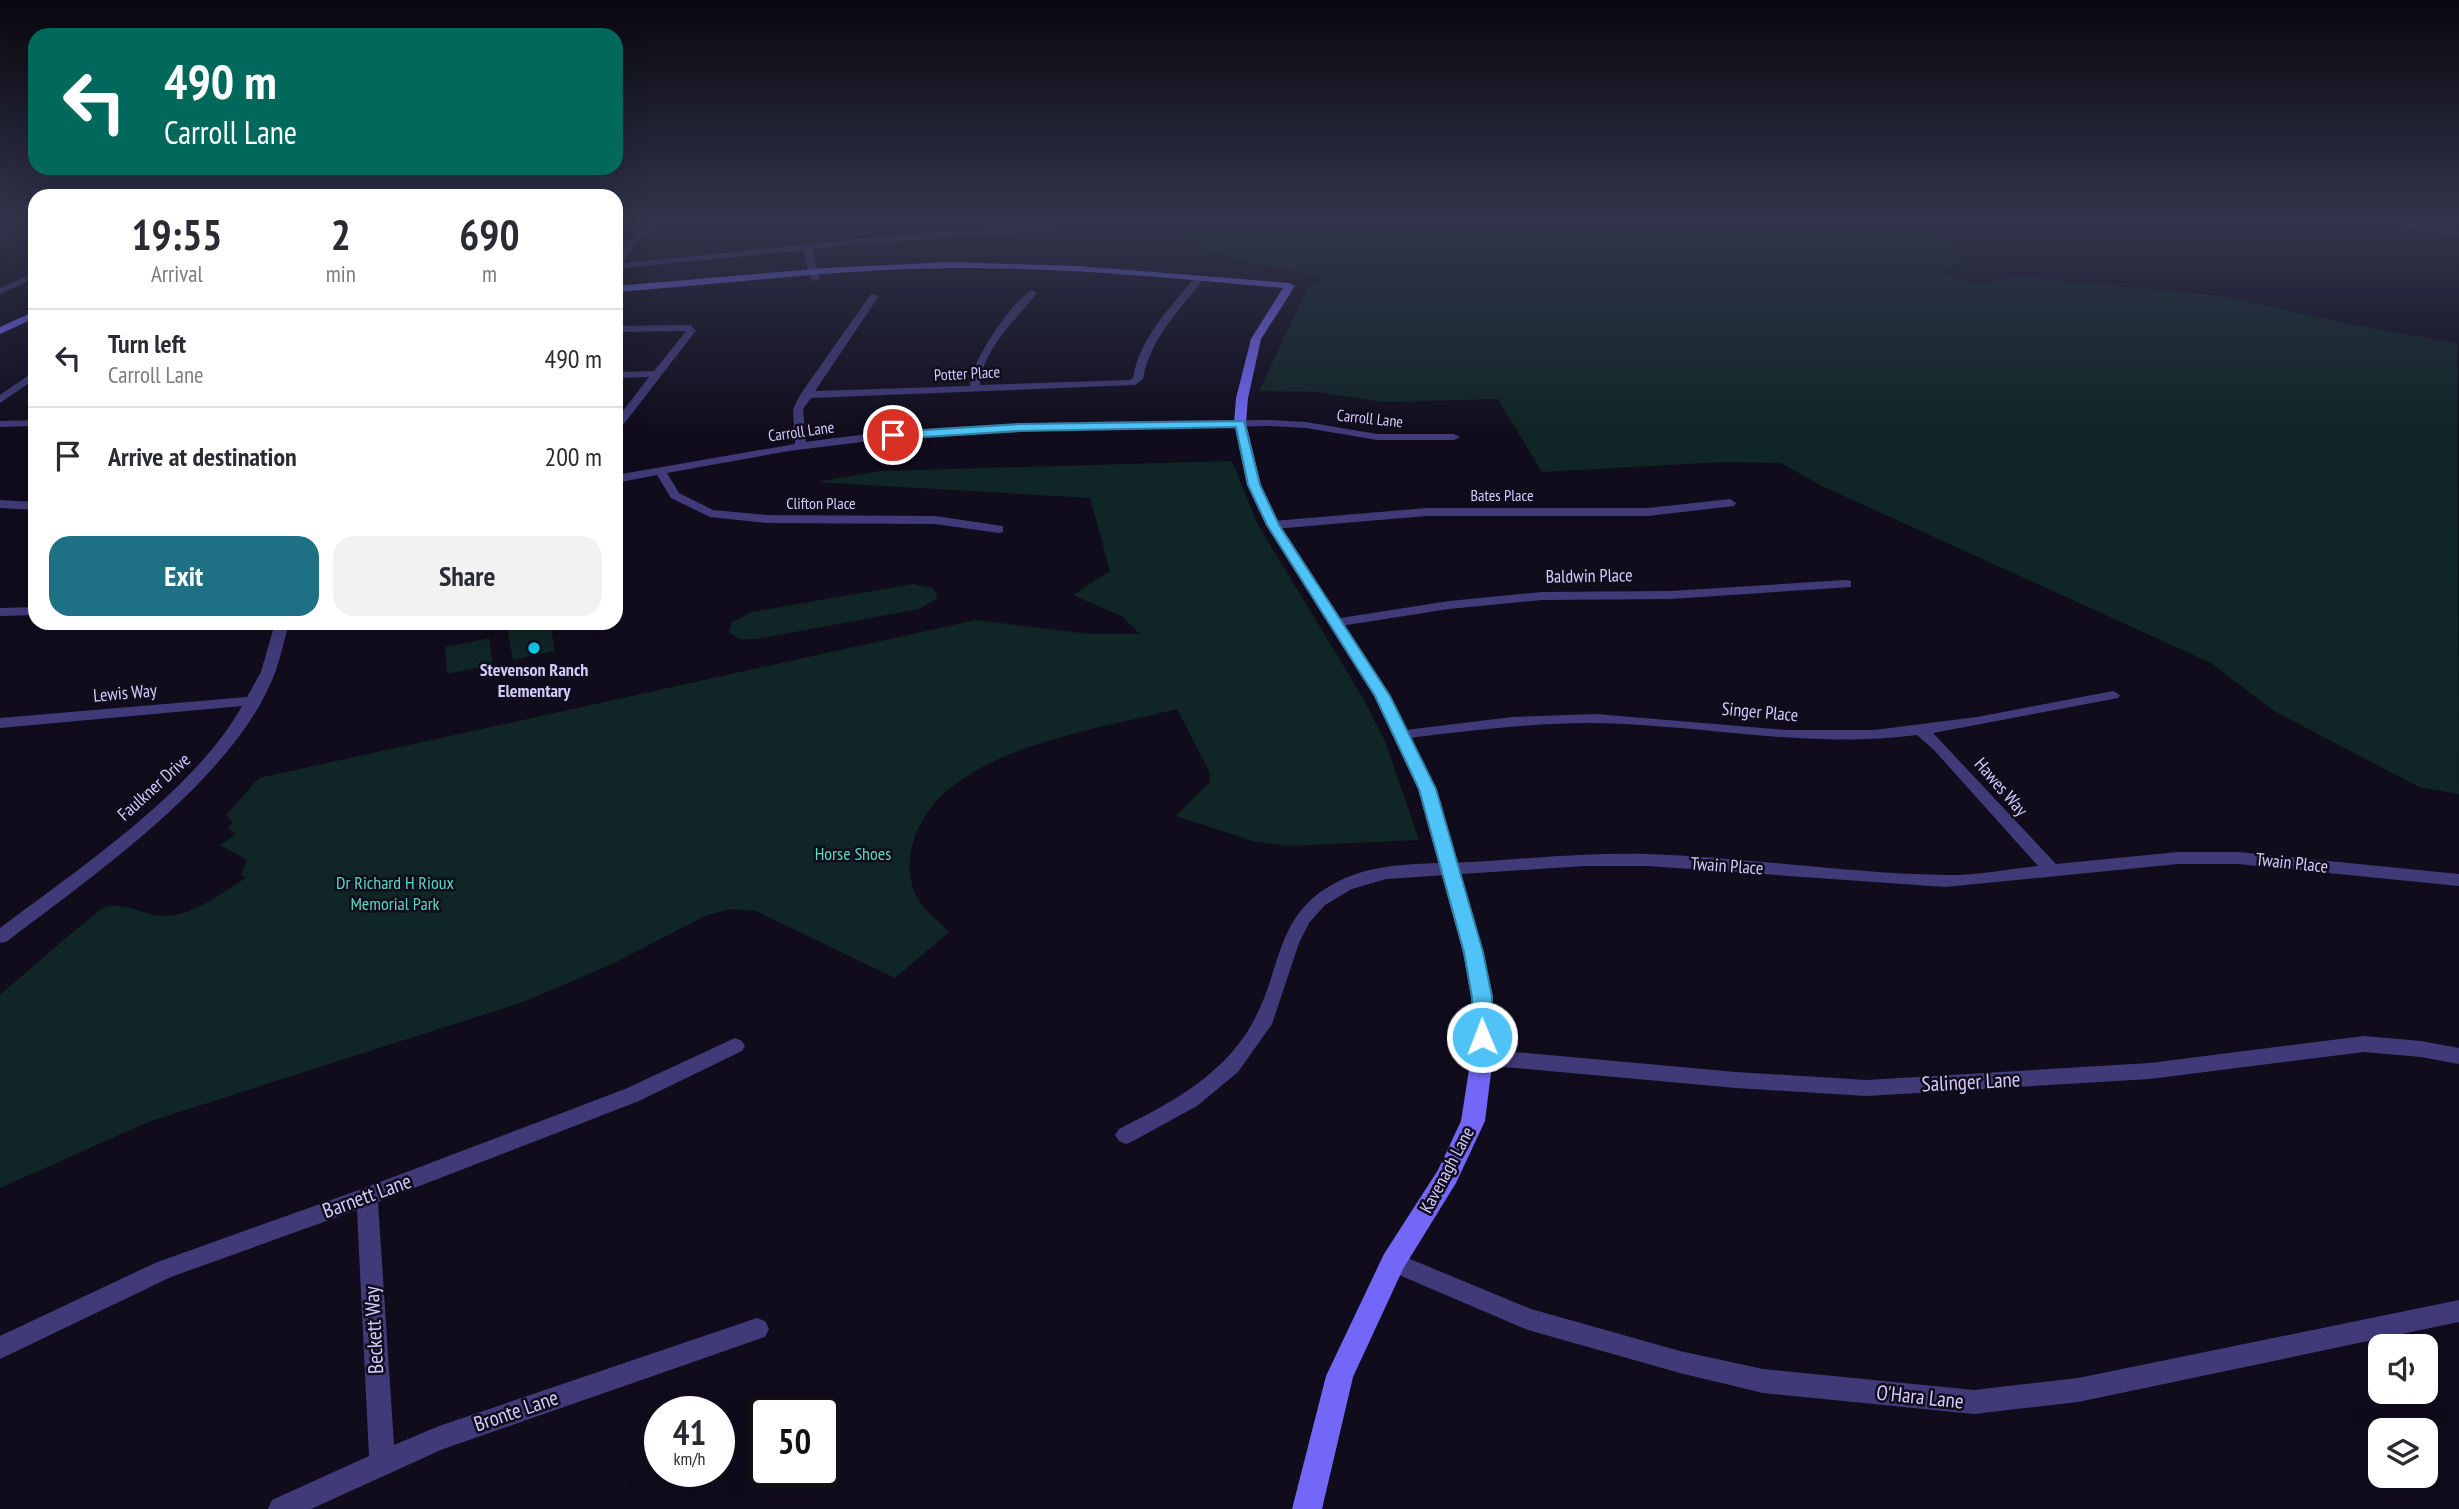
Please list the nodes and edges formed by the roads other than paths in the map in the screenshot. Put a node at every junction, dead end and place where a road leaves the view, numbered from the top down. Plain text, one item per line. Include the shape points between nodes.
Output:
1 (1032, 293) dead end
2 (1188, 293) edge
3 (1286, 293) edge
4 (874, 296) dead end
5 (28, 317) edge
6 (623, 329) edge
7 (0, 331) edge
8 (656, 374) junction
9 (623, 375) edge
10 (28, 379) edge
11 (975, 387) junction
12 (805, 395) junction
13 (0, 400) edge
14 (623, 418) edge
15 (28, 423) edge
16 (1240, 423) junction
17 (0, 424) edge
18 (1454, 437) dead end
19 (801, 446) junction
20 (660, 471) junction
21 (623, 478) edge
22 (1730, 503) dead end
23 (0, 504) edge
24 (28, 506) edge
25 (1273, 525) junction
26 (999, 529) dead end
27 (1846, 584) dead end
28 (28, 611) edge
29 (0, 612) edge
30 (1334, 623) junction
31 (280, 630) edge
32 (2113, 695) dead end
33 (252, 701) junction
34 (0, 723) edge
35 (1920, 730) junction
36 (1402, 734) junction
37 (1449, 870) junction
38 (2052, 871) junction
39 (2459, 880) edge
40 (0, 937) edge
41 (735, 1045) dead end
42 (2459, 1056) edge
43 (1482, 1057) junction
44 (1126, 1135) dead end
45 (366, 1197) junction
46 (1394, 1262) junction
47 (2459, 1311) edge
48 (757, 1329) dead end
49 (0, 1348) edge
50 (382, 1463) junction
51 (281, 1509) edge
52 (1307, 1509) edge

1 - 11 street via 984,355
2 - 11 street, Potter Place via 1151,344 1138,379 1131,383
3 - 16 main road, Kavenagh Lane via 1256,339
4 - 12 street
5 - 7 main road
6 - 8 street via 688,327 691,331
8 - 9 street
8 - 14 street
10 - 13 street
11 - 12 street, Potter Place
12 - 19 street via 797,419
15 - 17 street
16 - 18 street, Carroll Lane via 1289,423 1377,438
16 - 19 street, Carroll Lane via 967,430
16 - 25 main road, Kavenagh Lane via 1254,485
19 - 20 street, Carroll Lane
20 - 21 street, Carroll Lane
20 - 26 street, Clifton Place via 675,495 710,513 766,519 935,520
22 - 25 street, Bates Place via 1648,512 1427,512
23 - 24 street
25 - 30 main road, Kavenagh Lane
27 - 30 street, Baldwin Place via 1671,595 1542,596
28 - 29 street
30 - 36 main road, Kavenagh Lane
31 - 33 street, Faulkner Drive
32 - 35 street, Singer Place
33 - 34 street, Lewis Way
33 - 40 street, Faulkner Drive via 204,769 126,839
35 - 36 street, Singer Place via 1796,736 1620,719 1511,722
35 - 38 street, Hawes Way
36 - 37 main road, Kavenagh Lane via 1427,789
37 - 38 street, Twain Place via 1648,860 1945,881
37 - 43 main road, Kavenagh Lane via 1474,952 1482,997
37 - 44 street, Twain Place via 1363,877 1341,884 1315,901 1296,923 1263,1023 1244,1052 1186,1104
38 - 39 street, Twain Place via 2178,858 2238,858
41 - 45 street, Barnett Lane via 632,1095
42 - 43 street, Salinger Lane via 2364,1044 2150,1072 1867,1088
43 - 46 main road, Kavenagh Lane via 1473,1121 1447,1175
45 - 49 street, Barnett Lane via 163,1270
45 - 50 street, Beckett Way
46 - 47 street, O'Hara Lane via 1528,1319 1680,1362 1763,1381 1974,1402 2078,1390
46 - 52 main road, Kavenagh Lane via 1340,1376
48 - 50 street, Bronte Lane via 503,1415
50 - 51 street, Bronte Lane

